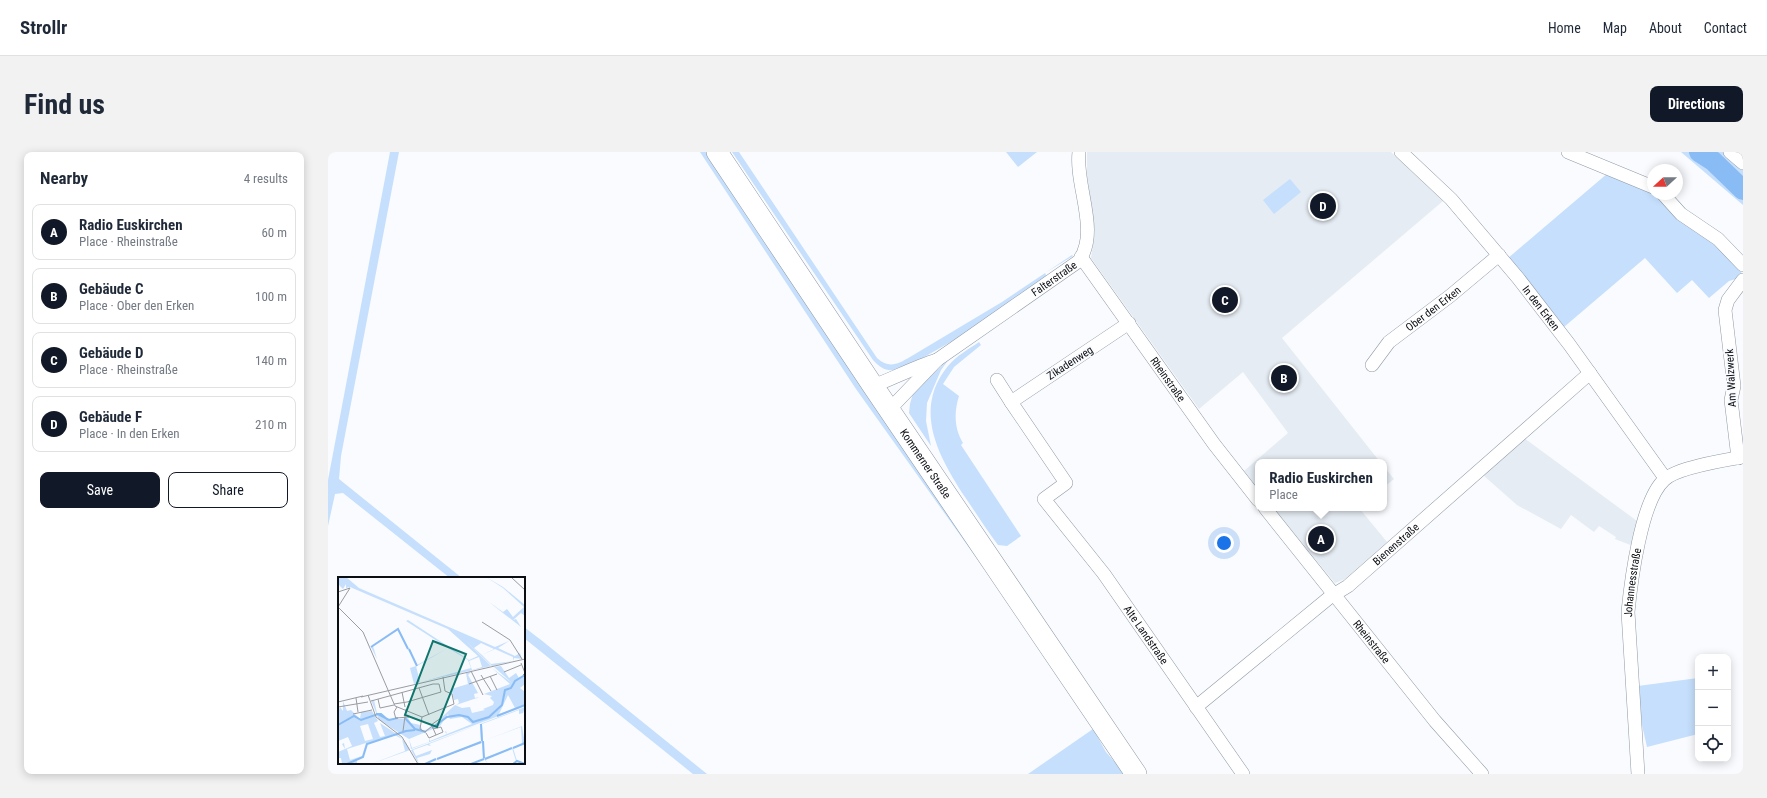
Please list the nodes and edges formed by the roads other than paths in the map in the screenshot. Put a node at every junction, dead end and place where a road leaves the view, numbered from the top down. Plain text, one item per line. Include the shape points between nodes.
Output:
1 (717, 152) edge
2 (1080, 152) edge
3 (1401, 152) edge
4 (1568, 152) edge
5 (1730, 152) edge
6 (1588, 156) edge
7 (1743, 163) edge
8 (1647, 185) edge
9 (1668, 200) edge
10 (1499, 255) junction
11 (1081, 257) junction
12 (1743, 265) edge
13 (1743, 280) edge
14 (1129, 323) junction
15 (937, 360) junction
16 (1372, 365) dead end
17 (1590, 373) junction
18 (997, 380) dead end
19 (873, 386) junction
20 (1011, 402) junction
21 (890, 410) junction
22 (1741, 457) edge
23 (1665, 478) junction
24 (1255, 496) edge
25 (1266, 511) edge
26 (1334, 594) junction
27 (1196, 707) junction
28 (1136, 774) edge
29 (1242, 774) edge
30 (1482, 774) edge
31 (1638, 774) edge

1 - 19 main road, Kommerner Straße
2 - 11 street, Falterstraße via 1078,166 1088,233
3 - 10 street, In den Erken via 1450,199
4 - 6 street
5 - 7 street
6 - 8 street
9 - 12 street via 1681,214 1718,239
10 - 16 street, Ober den Erken via 1389,342
10 - 17 street, In den Erken
11 - 14 street, Rheinstraße
11 - 15 street, Falterstraße via 1069,269
13 - 22 street, Am Walzwerk via 1728,300 1726,310 1734,386 1731,400
14 - 20 street, Zikadenweg
14 - 24 street, Rheinstraße via 1214,444
15 - 19 street, Falterstraße via 916,366
15 - 21 street, Falterstraße
17 - 23 street, In den Erken
17 - 26 street, Bienenstraße via 1359,577
18 - 20 street
19 - 21 main road, Kommerner Straße
20 - 27 street, Alte Landstraße via 1066,483 1044,499 1104,574
21 - 28 main road, Kommerner Straße
22 - 23 street via 1694,466
23 - 31 street, Johannesstraße via 1658,487 1644,522 1630,588 1628,612
25 - 26 street, Rheinstraße
26 - 27 street, Bienenstraße
26 - 30 street, Rheinstraße via 1435,721
27 - 29 street, Alte Landstraße

